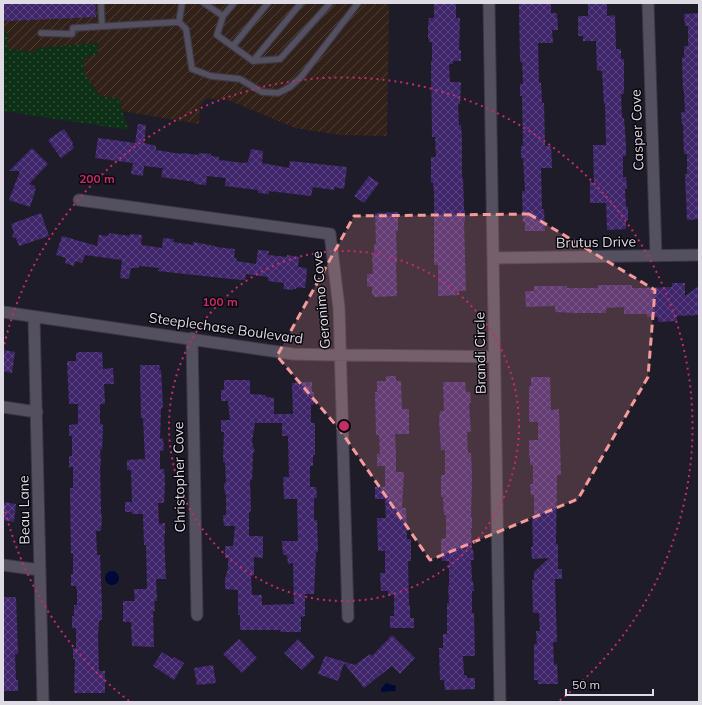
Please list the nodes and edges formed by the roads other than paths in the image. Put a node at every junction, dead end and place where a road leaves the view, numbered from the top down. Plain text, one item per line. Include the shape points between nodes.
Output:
1 (101, 3) edge
2 (182, 3) edge
3 (204, 3) edge
4 (234, 3) edge
5 (268, 3) edge
6 (301, 3) edge
7 (330, 3) edge
8 (358, 3) edge
9 (489, 3) edge
10 (648, 3) edge
11 (223, 16) junction
12 (179, 22) junction
13 (102, 26) junction
14 (41, 33) dead end
15 (233, 46) junction
16 (253, 61) junction
17 (79, 200) dead end
18 (699, 255) edge
19 (656, 256) junction
20 (493, 258) junction
21 (3, 312) edge
22 (34, 317) junction
23 (192, 338) junction
24 (341, 356) junction
25 (494, 357) junction
26 (3, 407) edge
27 (37, 412) junction
28 (3, 565) edge
29 (40, 570) junction
30 (197, 615) dead end
31 (348, 617) dead end
32 (43, 702) edge
33 (500, 702) edge

1 - 13 lane
2 - 12 lane
3 - 11 lane
4 - 11 lane
5 - 15 lane
6 - 16 lane
7 - 16 lane via 280,59
8 - 12 lane via 301,77 278,93 262,92 240,79 211,76 192,69 186,29
9 - 20 street, Brandi Circle
10 - 19 street, Casper Cove
11 - 15 lane via 217,34
12 - 13 lane
13 - 14 lane via 73,28 72,34
15 - 16 lane
17 - 24 street, Geronimo Cove via 330,234 339,308
18 - 19 street, Brutus Drive
19 - 20 street, Brutus Drive
20 - 25 street, Brandi Circle
21 - 22 street, Steeplechase Boulevard
22 - 23 street, Steeplechase Boulevard
22 - 27 street, Beau Lane
23 - 24 street, Steeplechase Boulevard via 292,354
23 - 30 street, Christopher Cove
24 - 25 street, Steeplechase Boulevard
24 - 31 street, Geronimo Cove
25 - 33 street, Brandi Circle
26 - 27 street
27 - 29 street, Beau Lane
28 - 29 street
29 - 32 street, Beau Lane

